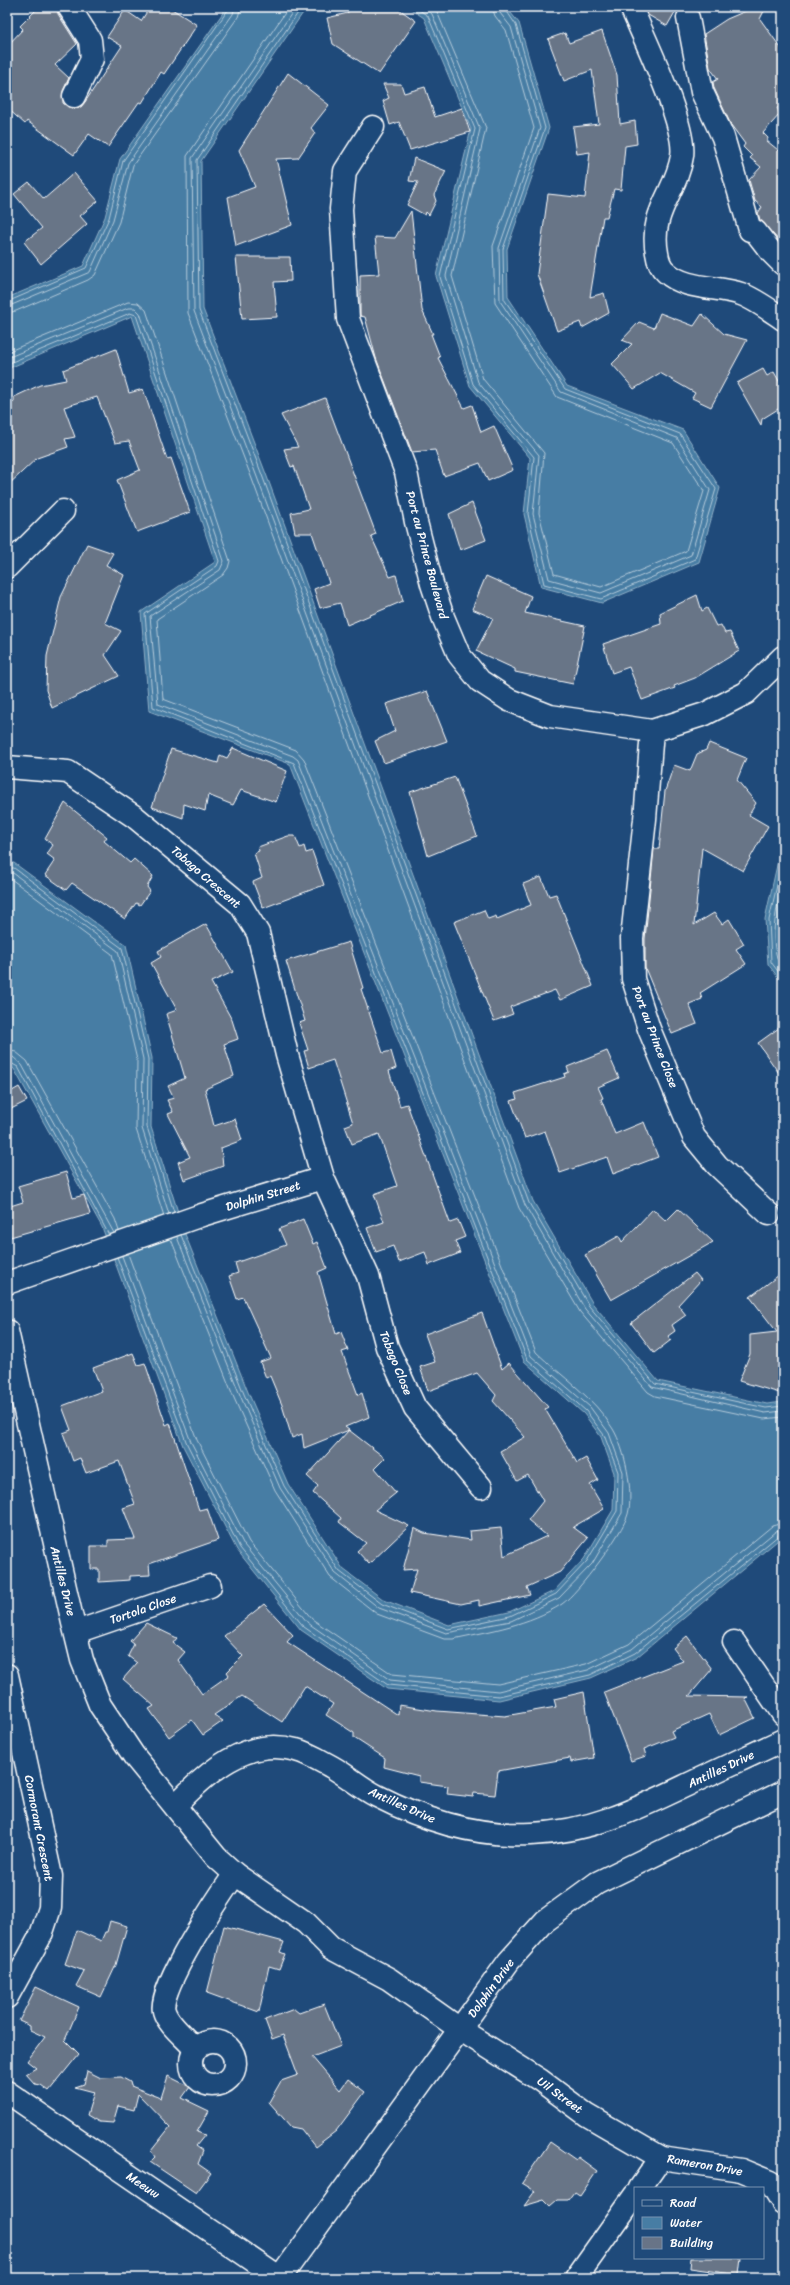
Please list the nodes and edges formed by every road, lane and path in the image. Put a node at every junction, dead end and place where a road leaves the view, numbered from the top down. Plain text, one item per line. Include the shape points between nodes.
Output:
1 (69, 7) edge
2 (631, 7) edge
3 (688, 18) dead end
4 (74, 96) dead end
5 (373, 127) dead end
6 (783, 264) edge
7 (783, 319) edge
8 (63, 511) dead end
9 (7, 567) edge
10 (783, 658) edge
11 (652, 731) junction
12 (7, 767) edge
13 (323, 1178) junction
14 (769, 1214) dead end
15 (7, 1283) edge
16 (7, 1331) edge
17 (481, 1487) dead end
18 (210, 1586) dead end
19 (76, 1632) junction
20 (734, 1642) dead end
21 (7, 1676) edge
22 (783, 1714) edge
23 (783, 1740) edge
24 (783, 1792) edge
25 (175, 1806) junction
26 (235, 1874) junction
27 (331, 1948) joint
28 (7, 1997) edge
29 (461, 2030) junction
30 (195, 2049) dead end
31 (7, 2092) edge
32 (660, 2158) junction
33 (641, 2187) edge
34 (634, 2196) edge
35 (783, 2203) edge
36 (279, 2278) edge
37 (576, 2278) edge

1 - 4 street via 90,40 92,60
2 - 7 street via 676,117 683,154 679,172 658,218 654,240 659,263 666,272 677,279 705,288 741,294
3 - 6 street via 702,92 722,137 750,230 755,231
5 - 11 street, Port au Prince Boulevard via 345,171 341,210 348,319 406,472 432,584 458,655 480,681 509,700 550,716
8 - 9 street
10 - 11 street, Port au Prince Boulevard via 746,693 706,714
11 - 14 street, Port au Prince Close via 646,819 632,938 633,979 649,1029 694,1137 717,1165
12 - 13 street, Tobago Crescent via 68,772 135,817 240,904 258,933 287,1055
13 - 15 street, Dolphin Street via 202,1215
13 - 17 street, Tobago Close via 368,1276 387,1346 415,1408
16 - 19 street, Antilles Drive
18 - 19 street, Tortola Close
19 - 25 street, Antilles Drive via 82,1660 100,1705 134,1756
20 - 22 street
21 - 28 street, Cormorant Crescent via 51,1876 50,1908 41,1935
23 - 25 street, Antilles Drive via 626,1814 586,1827 531,1834 476,1830 426,1818 376,1796 332,1767 296,1750 266,1747 239,1754 196,1783
24 - 29 street, Dolphin Drive via 597,1883 545,1921 509,1961
25 - 26 street, Antilles Drive via 216,1857
26 - 27 street, Antilles Drive via 306,1923
26 - 30 street via 200,1925 166,1997 164,2010 169,2020
27 - 29 street, Uil Street via 388,1979
29 - 32 street, Uil Street via 540,2080 588,2115
29 - 36 street, Dolphin Drive
31 - 36 street, Meeuw
32 - 33 street
32 - 35 street, Rameron Drive via 741,2170 770,2182
34 - 37 street

